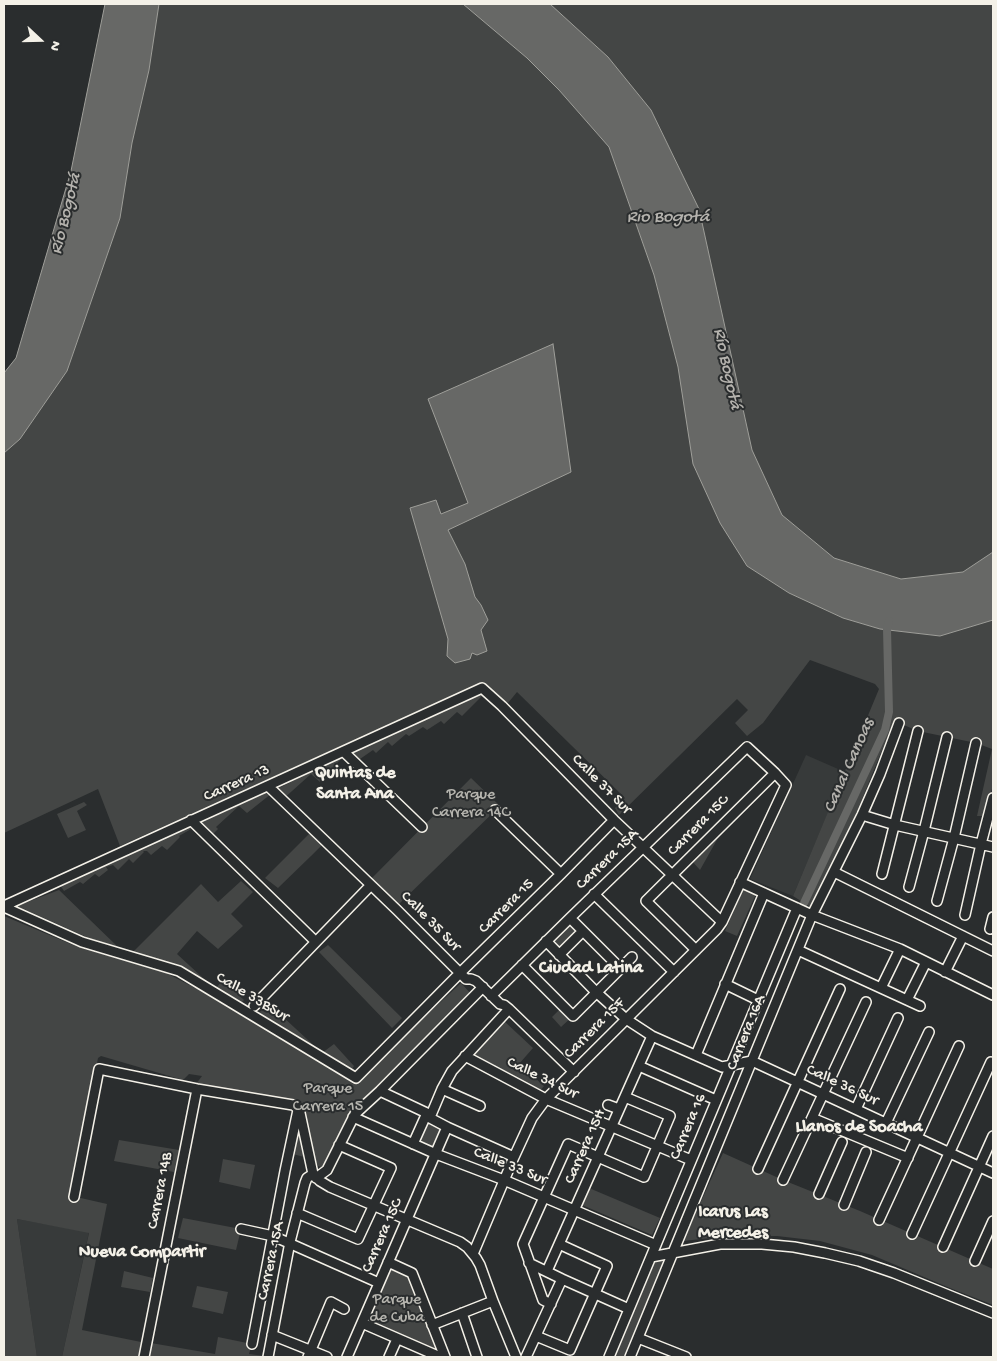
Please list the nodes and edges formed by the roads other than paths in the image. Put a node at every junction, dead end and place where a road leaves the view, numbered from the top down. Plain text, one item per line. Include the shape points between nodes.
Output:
1 (482, 688) joint
2 (899, 723) dead end
3 (918, 731) dead end
4 (947, 736) dead end
5 (976, 743) dead end
6 (344, 752) junction
7 (775, 773) junction
8 (268, 786) junction
9 (993, 798) edge
10 (495, 810) dead end
11 (862, 815) junction
12 (191, 820) junction
13 (614, 820) junction
14 (895, 825) junction
15 (422, 827) dead end
16 (925, 830) junction
17 (954, 838) junction
18 (981, 844) junction
19 (993, 847) edge
20 (642, 848) junction
21 (834, 872) junction
22 (561, 874) junction
23 (882, 874) dead end
24 (671, 875) junction
25 (740, 882) junction
26 (371, 885) junction
27 (909, 887) dead end
28 (764, 893) junction
29 (594, 894) junction
30 (937, 901) dead end
31 (4, 907) edge
32 (797, 908) junction
33 (812, 915) junction
34 (965, 915) dead end
35 (993, 917) edge
36 (570, 918) junction
37 (722, 922) junction
38 (990, 929) dead end
39 (583, 931) junction
40 (963, 936) junction
41 (546, 941) junction
42 (316, 942) junction
43 (900, 949) junction
44 (696, 950) junction
45 (798, 950) junction
46 (993, 951) edge
47 (559, 955) junction
48 (632, 956) dead end
49 (926, 962) junction
50 (522, 965) junction
51 (620, 968) junction
52 (674, 972) junction
53 (945, 972) junction
54 (460, 973) junction
55 (725, 984) junction
56 (483, 988) junction
57 (882, 988) junction
58 (840, 989) dead end
59 (596, 992) junction
60 (993, 995) edge
61 (491, 996) junction
62 (758, 1000) junction
63 (908, 1000) junction
64 (866, 1002) dead end
65 (254, 1006) dead end
66 (920, 1006) dead end
67 (509, 1009) junction
68 (898, 1018) dead end
69 (626, 1019) junction
70 (928, 1032) dead end
71 (652, 1036) junction
72 (959, 1046) dead end
73 (696, 1055) junction
74 (465, 1056) junction
75 (752, 1061) junction
76 (991, 1062) dead end
77 (638, 1066) junction
78 (731, 1066) junction
79 (574, 1072) junction
80 (356, 1078) joint
81 (797, 1082) junction
82 (197, 1089) junction
83 (442, 1089) junction
84 (380, 1090) junction
85 (823, 1094) junction
86 (625, 1097) junction
87 (546, 1099) junction
88 (716, 1100) junction
89 (608, 1105) dead end
90 (480, 1106) dead end
91 (298, 1109) junction
92 (619, 1109) junction
93 (856, 1109) junction
94 (429, 1114) junction
95 (353, 1117) junction
96 (812, 1118) junction
97 (886, 1123) junction
98 (447, 1127) junction
99 (612, 1127) junction
100 (993, 1136) edge
101 (917, 1138) junction
102 (842, 1142) dead end
103 (413, 1144) junction
104 (339, 1145) junction
105 (657, 1146) junction
106 (866, 1152) dead end
107 (949, 1152) junction
108 (436, 1154) junction
109 (514, 1157) junction
110 (598, 1157) junction
111 (908, 1158) junction
112 (691, 1160) junction
113 (980, 1166) junction
114 (758, 1170) dead end
115 (993, 1173) edge
116 (314, 1176) junction
117 (504, 1180) junction
118 (783, 1180) dead end
119 (819, 1194) dead end
120 (74, 1197) dead end
121 (545, 1198) junction
122 (374, 1205) junction
123 (844, 1205) dead end
124 (574, 1210) junction
125 (297, 1213) junction
126 (407, 1219) junction
127 (879, 1220) dead end
128 (993, 1221) edge
129 (241, 1229) dead end
130 (912, 1234) dead end
131 (273, 1236) junction
132 (290, 1242) junction
133 (559, 1244) junction
134 (656, 1245) junction
135 (943, 1247) dead end
136 (673, 1252) junction
137 (473, 1254) junction
138 (651, 1257) junction
139 (975, 1261) dead end
140 (388, 1262) junction
141 (529, 1262) junction
142 (547, 1271) junction
143 (562, 1279) junction
144 (379, 1284) junction
145 (595, 1293) junction
146 (493, 1301) junction
147 (551, 1304) junction
148 (344, 1309) dead end
149 (629, 1309) junction
150 (462, 1313) junction
151 (993, 1313) edge
152 (362, 1323) junction
153 (432, 1325) junction
154 (272, 1335) junction
155 (536, 1336) junction
156 (638, 1338) junction
157 (397, 1339) junction
158 (252, 1344) dead end
159 (309, 1354) edge
160 (668, 1354) edge
161 (144, 1357) edge
162 (268, 1357) edge
163 (326, 1357) edge
164 (347, 1357) edge
165 (389, 1357) edge
166 (440, 1357) edge
167 (445, 1357) edge
168 (477, 1357) edge
169 (516, 1357) edge
170 (526, 1357) edge
171 (608, 1357) edge
172 (630, 1357) edge
173 (686, 1357) edge

1 - 6 street, Carrera 13
1 - 13 street, Calle 37 Sur
2 - 11 street, Carrera 16A
3 - 14 street
4 - 16 street
5 - 17 street
6 - 8 street, Carrera 13
6 - 15 street
7 - 20 street, Carrera 15A via 746,747
7 - 24 street, Carrera 15C
7 - 25 street, Carrera 15F via 786,785
8 - 12 street, Carrera 13
8 - 26 street, Calle 35 Sur
9 - 18 street
10 - 22 street
11 - 14 street
11 - 21 street, Carrera 16A
12 - 31 street, Carrera 13
12 - 42 street
13 - 20 street, Calle 37 Sur
13 - 22 street, Carrera 15
14 - 16 street
14 - 23 street
16 - 17 street
16 - 27 street
17 - 18 street
17 - 30 street
18 - 19 street
18 - 34 street
20 - 24 street, Calle 37 Sur
20 - 29 street, Carrera 15A
21 - 33 street, Carrera 16A
21 - 40 street
22 - 54 street, Carrera 15
24 - 37 street, Calle 37 Sur
24 - 44 street, Carrera 15C via 646,901
25 - 28 street
25 - 37 street, Carrera 15F
26 - 42 street
26 - 54 street, Calle 35 Sur
28 - 32 street
28 - 55 street
29 - 36 street, Carrera 15A
29 - 52 street
31 - 80 street, Calle 33BSur via 82,942 179,971
32 - 33 street
32 - 62 street, Carrera 16
33 - 43 street
33 - 45 street, Carrera 16A
35 - 38 street
36 - 39 street
36 - 41 street, Carrera 15A
37 - 44 street, Carrera 15F
39 - 47 street
39 - 51 street
40 - 46 street
40 - 53 street
41 - 47 street
41 - 50 street, Carrera 15A
42 - 65 street
43 - 49 street
43 - 57 street
44 - 52 street, Carrera 15F
45 - 57 street
45 - 75 street, Carrera 16A
47 - 59 street
48 - 51 street
49 - 53 street
49 - 63 street
50 - 59 street via 573,1016
50 - 61 street, Carrera 15A
51 - 59 street
52 - 69 street, Carrera 15F
53 - 60 street
54 - 56 street, Calle 35 Sur
54 - 80 street, Carrera 15
55 - 62 street
55 - 73 street
56 - 61 street, Calle 35 Sur
56 - 84 street, Carrera 15A
57 - 63 street
58 - 81 street
59 - 69 street
61 - 67 street, Calle 35 Sur
62 - 78 street, Carrera 16
63 - 66 street
64 - 85 street
67 - 74 street
67 - 79 street, Calle 35 Sur
68 - 93 street
69 - 71 street
69 - 79 street, Carrera 15F
70 - 97 street
71 - 73 street
71 - 77 street, Carrera 15H
72 - 101 street
73 - 78 street via 722,1067
74 - 83 street
74 - 87 street, Calle 34 Sur
75 - 78 street
75 - 81 street, Calle 36 Sur
75 - 136 street, Carrera 16A
76 - 107 street
77 - 86 street, Carrera 15H
77 - 88 street
78 - 88 street, Carrera 16
79 - 87 street, Carrera 15F
81 - 85 street, Calle 36 Sur
81 - 114 street
82 - 91 street via 292,1105
82 - 120 street via 99,1069
82 - 161 street, Carrera 14B
83 - 90 street
83 - 94 street
84 - 94 street
84 - 95 street, Carrera 15A
85 - 93 street, Calle 36 Sur
85 - 96 street
86 - 92 street, Carrera 15H
86 - 105 street via 670,1116
87 - 99 street, Calle 34 Sur
87 - 109 street, Carrera 15F via 532,1118
88 - 112 street, Carrera 16
89 - 92 street
91 - 116 street
91 - 131 street
92 - 99 street, Carrera 15H
93 - 97 street, Calle 36 Sur
94 - 98 street via 430,1118
94 - 103 street
95 - 103 street, Calle 33 Sur
95 - 104 street, Carrera 15A
96 - 111 street
96 - 118 street
97 - 101 street, Calle 36 Sur
98 - 108 street, Carrera 15C
98 - 109 street
99 - 105 street, Calle 34 Sur
99 - 110 street, Carrera 15H
100 - 113 street
101 - 107 street, Calle 36 Sur
101 - 111 street
102 - 119 street
103 - 108 street, Calle 33 Sur
104 - 116 street, Carrera 15A via 327,1170
104 - 122 street via 391,1168
105 - 110 street via 644,1177
105 - 112 street, Calle 34 Sur
106 - 123 street
107 - 113 street, Calle 36 Sur
107 - 130 street
108 - 117 street, Calle 33 Sur
108 - 126 street, Carrera 15C
109 - 117 street, Carrera 15F
110 - 121 street via 568,1144
110 - 124 street, Carrera 15H
111 - 127 street
112 - 134 street, Carrera 16
113 - 115 street, Calle 36 Sur
113 - 135 street
116 - 122 street via 330,1187
116 - 125 street, Carrera 15A via 304,1183
117 - 121 street, Calle 33 Sur
117 - 137 street, Carrera 15F
121 - 124 street, Calle 33 Sur
121 - 141 street via 523,1244
122 - 125 street via 358,1239
122 - 126 street
124 - 133 street, Carrera 15H
124 - 134 street, Calle 33 Sur
125 - 132 street, Carrera 15A
126 - 137 street via 460,1242
126 - 140 street, Carrera 15C
128 - 139 street
129 - 131 street
131 - 132 street
131 - 158 street
132 - 144 street
132 - 154 street, Carrera 15A
133 - 142 street, Carrera 15H
133 - 145 street via 607,1266
134 - 138 street, Carrera 16
136 - 138 street
136 - 151 street via 720,1244 794,1247 859,1261
136 - 156 street, Carrera 16A
137 - 146 street
138 - 149 street, Carrera 16
140 - 144 street, Carrera 15C
140 - 153 street via 412,1273
141 - 142 street
141 - 147 street via 543,1300
142 - 143 street
143 - 145 street
143 - 147 street
144 - 152 street, Carrera 15C
145 - 149 street
145 - 155 street via 570,1350
146 - 150 street
146 - 169 street
147 - 155 street
148 - 159 street via 331,1302
149 - 171 street, Carrera 16
150 - 153 street
150 - 168 street
152 - 157 street
152 - 164 street, Carrera 15C
153 - 167 street
154 - 159 street
154 - 162 street, Carrera 15A
155 - 170 street
156 - 160 street
156 - 172 street, Carrera 16A
157 - 165 street
157 - 166 street
159 - 163 street
160 - 173 street

